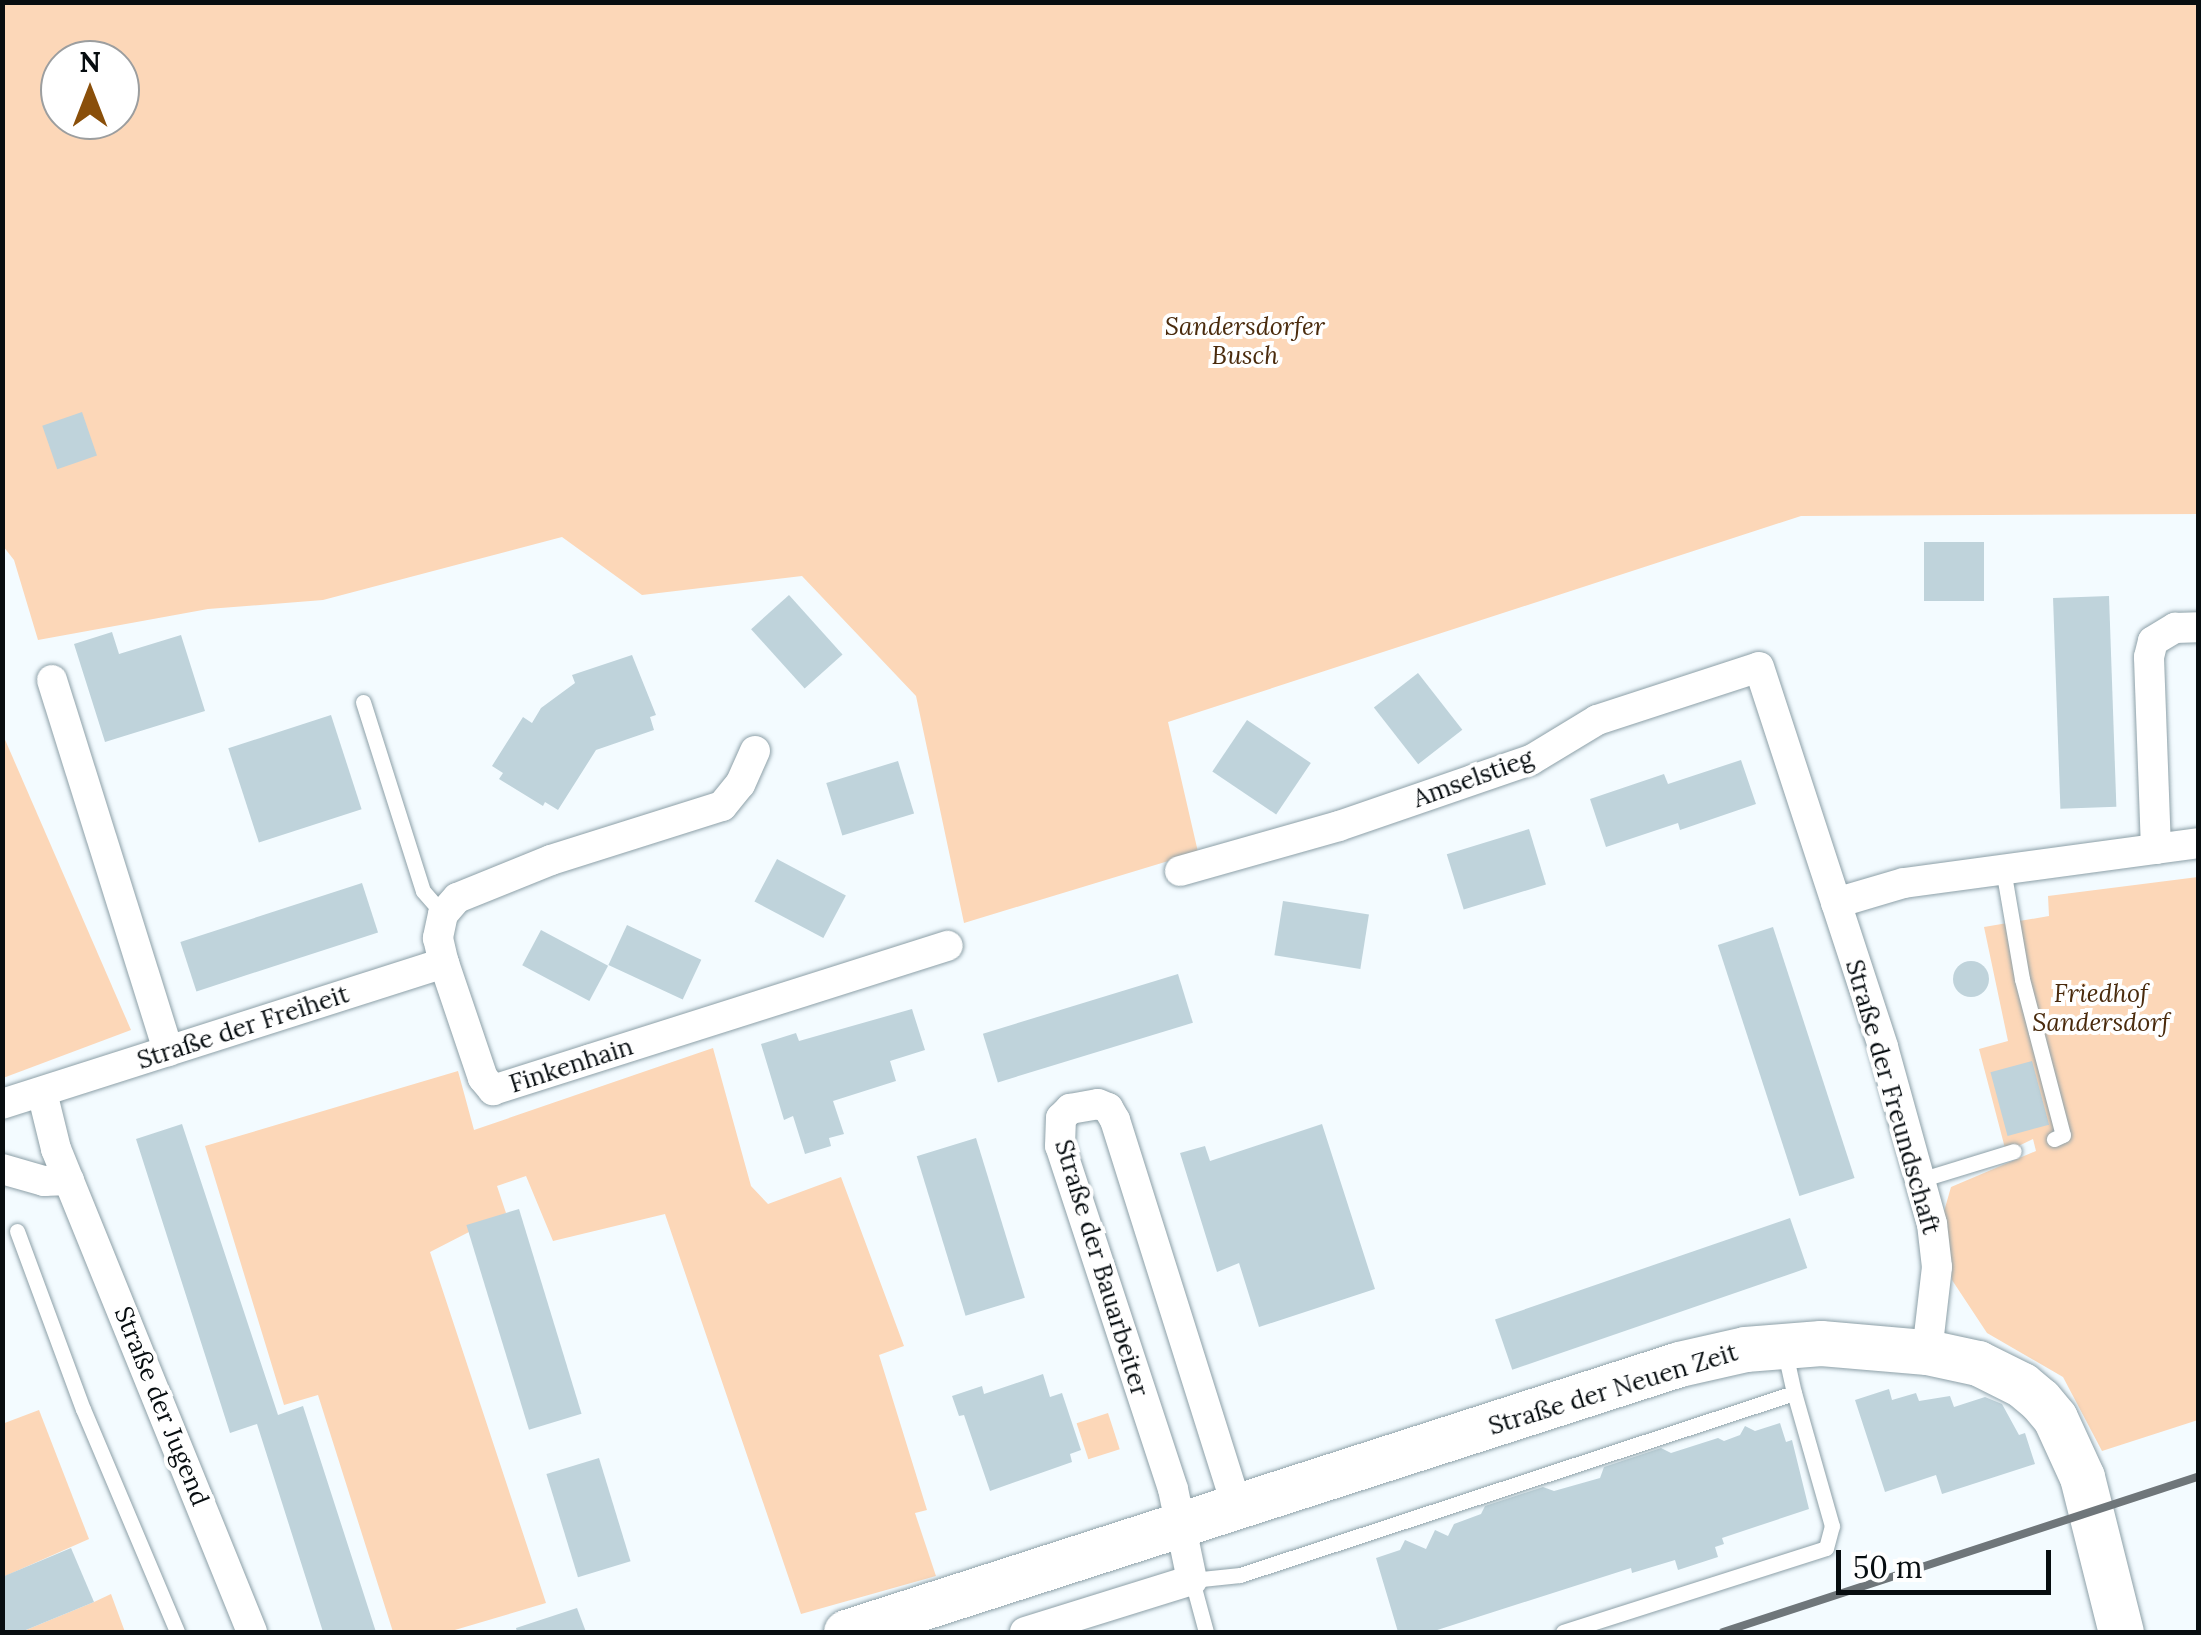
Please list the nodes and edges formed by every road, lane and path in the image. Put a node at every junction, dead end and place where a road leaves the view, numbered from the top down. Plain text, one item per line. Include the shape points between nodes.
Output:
1 (2198, 628) edge
2 (1758, 666) joint
3 (52, 680) dead end
4 (362, 702) dead end
5 (755, 752) dead end
6 (2198, 843) edge
7 (2156, 849) junction
8 (2002, 869) junction
9 (1180, 871) dead end
10 (1836, 903) junction
11 (443, 914) junction
12 (948, 946) dead end
13 (444, 963) junction
14 (168, 1051) junction
15 (42, 1092) junction
16 (2, 1104) edge
17 (2054, 1139) dead end
18 (2014, 1151) dead end
19 (2, 1169) edge
20 (69, 1180) junction
21 (1920, 1180) junction
22 (17, 1231) dead end
23 (1783, 1344) junction
24 (1926, 1352) junction
25 (1794, 1393) junction
26 (1237, 1506) junction
27 (1177, 1526) junction
28 (1192, 1580) junction
29 (927, 1620) edge
30 (177, 1632) edge
31 (252, 1632) edge
32 (846, 1632) edge
33 (1025, 1632) edge
34 (1206, 1632) edge
35 (1563, 1632) edge
36 (2121, 1632) edge

1 - 7 street via 2175,628 2153,641 2149,658
2 - 9 street, Amselstieg via 1597,720 1531,760 1339,826
2 - 10 street, Straße der Freundschaft
3 - 14 street
4 - 11 lane via 423,891
5 - 11 street via 722,806 551,860 457,898
6 - 7 street
7 - 8 street
8 - 10 street via 1904,883
8 - 17 lane via 2063,1134
10 - 21 street, Straße der Freundschaft
11 - 13 street, Finkenhain via 438,938
12 - 13 street, Finkenhain via 493,1090 483,1078
13 - 14 street, Straße der Freiheit
14 - 15 street, Straße der Freiheit
15 - 16 street, Straße der Freiheit
15 - 20 street, Straße der Jugend
18 - 21 lane
19 - 20 street via 44,1181
20 - 31 street, Straße der Jugend
21 - 24 street, Straße der Freundschaft via 1937,1267
22 - 30 lane via 82,1409
23 - 24 street, Straße der Neuen Zeit
23 - 25 lane
23 - 26 street, Straße der Neuen Zeit via 1679,1364
24 - 36 street, Straße der Neuen Zeit via 1978,1362 2022,1384 2056,1418 2076,1460
25 - 28 lane via 1240,1575
25 - 35 lane via 1832,1526 1826,1548
26 - 27 street, Straße der Neuen Zeit
26 - 27 street, Straße der Bauarbeiter via 1115,1120 1108,1108 1084,1104 1061,1118 1060,1146 1173,1488
27 - 28 street
27 - 29 street, Straße der Neuen Zeit
28 - 33 street
28 - 34 lane
29 - 32 street, Straße der Neuen Zeit

